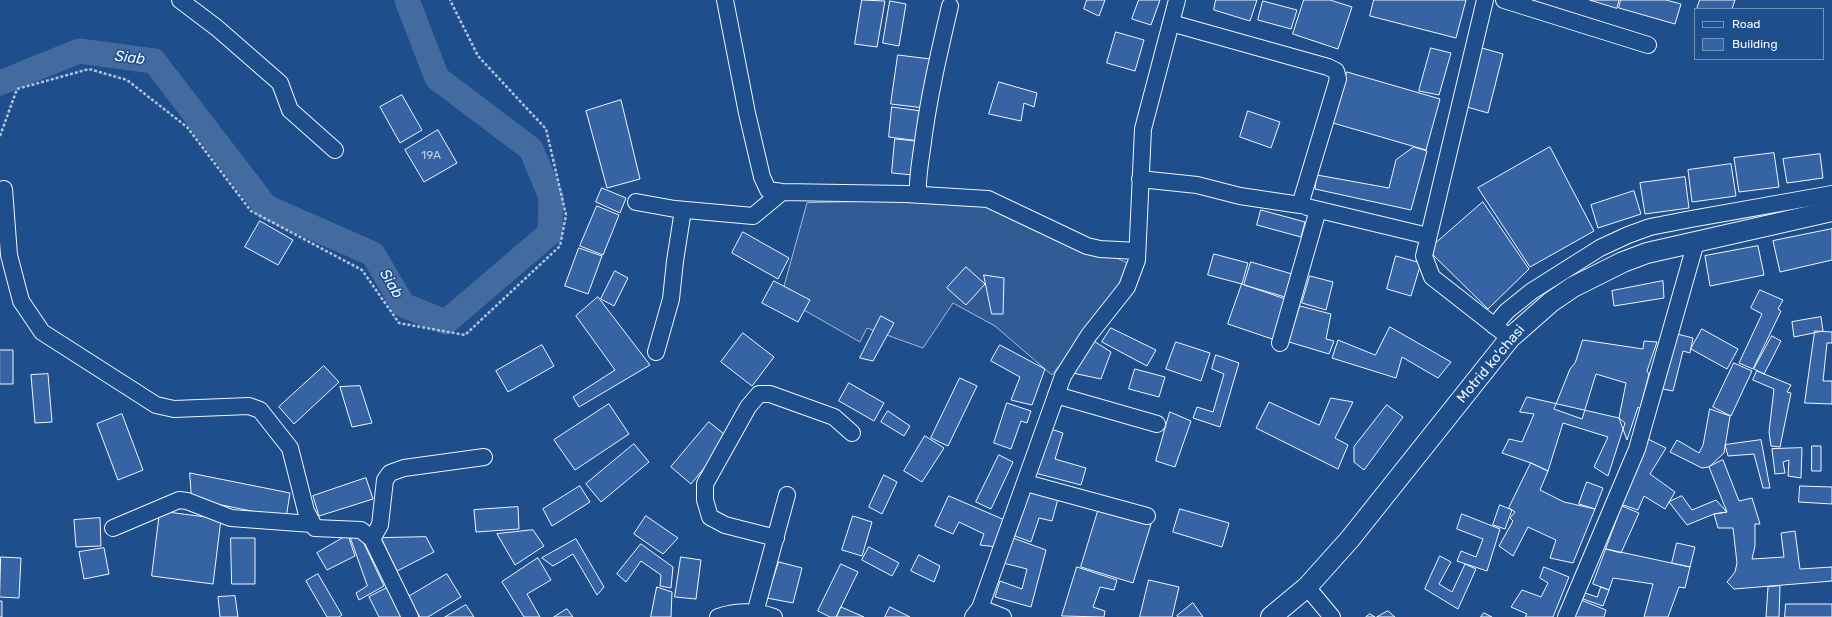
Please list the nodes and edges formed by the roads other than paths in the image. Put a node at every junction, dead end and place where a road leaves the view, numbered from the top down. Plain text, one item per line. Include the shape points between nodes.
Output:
1 (725, 0) edge
2 (1178, 0) edge
3 (1485, 0) edge
4 (1504, 0) edge
5 (185, 2) edge
6 (950, 6) dead end
7 (1171, 22) junction
8 (1648, 45) dead end
9 (335, 150) dead end
10 (1140, 179) junction
11 (4, 189) dead end
12 (782, 192) junction
13 (918, 194) junction
14 (1832, 194) edge
15 (636, 202) dead end
16 (1300, 205) junction
17 (683, 210) junction
18 (1318, 210) junction
19 (1832, 210) edge
20 (1428, 236) junction
21 (1696, 242) junction
22 (1137, 251) junction
23 (1494, 326) junction
24 (1510, 338) junction
25 (1280, 343) dead end
26 (656, 352) dead end
27 (1056, 395) junction
28 (1157, 424) dead end
29 (852, 432) dead end
30 (484, 457) dead end
31 (1026, 483) junction
32 (787, 495) dead end
33 (1147, 516) dead end
34 (312, 524) junction
35 (113, 528) dead end
36 (776, 538) junction
37 (372, 539) junction
38 (1307, 587) junction
39 (755, 613) junction
40 (977, 613) edge
41 (410, 617) edge
42 (718, 617) edge
43 (774, 617) edge
44 (1003, 617) edge
45 (1271, 617) edge
46 (1332, 617) edge
47 (1566, 617) edge

1 - 12 street via 762,177 768,190
2 - 7 street
3 - 20 street
4 - 8 street
5 - 9 street via 280,83 290,110
6 - 13 street via 925,124 917,182
7 - 10 street via 1142,129
7 - 16 street via 1336,71 1338,79
10 - 16 street via 1197,185 1240,196
10 - 22 street
11 - 34 street via 9,255 19,295 42,332 156,405 174,409 249,406 260,410 290,448 306,511
12 - 13 street
12 - 17 street via 753,216
13 - 22 street via 988,199 1087,246
14 - 23 street via 1650,227 1628,235 1600,248 1532,291 1507,311
15 - 17 street
16 - 18 street
17 - 26 street via 671,299
18 - 20 street
18 - 25 street
19 - 21 main road, Motrid ko'chasi
20 - 23 street via 1424,256 1432,276
21 - 24 main road, Motrid ko'chasi via 1647,253 1622,262 1573,287 1551,302
21 - 47 street via 1637,449
22 - 27 street via 1137,260 1126,287 1089,335 1063,376
23 - 24 street
24 - 38 main road, Motrid ko'chasi via 1350,539
27 - 28 street
27 - 31 street
29 - 36 street via 834,417 770,394 759,394 748,407 705,484 705,500 710,517 725,525
30 - 37 street via 404,468 390,473 385,480 380,525
31 - 33 street
31 - 40 street
32 - 36 street
34 - 35 street via 231,518 178,500
34 - 37 street via 315,528 361,530
36 - 39 street
37 - 41 street
38 - 45 main road, Motrid ko'chasi
38 - 46 street
39 - 42 street via 732,612
39 - 43 street
40 - 44 street

